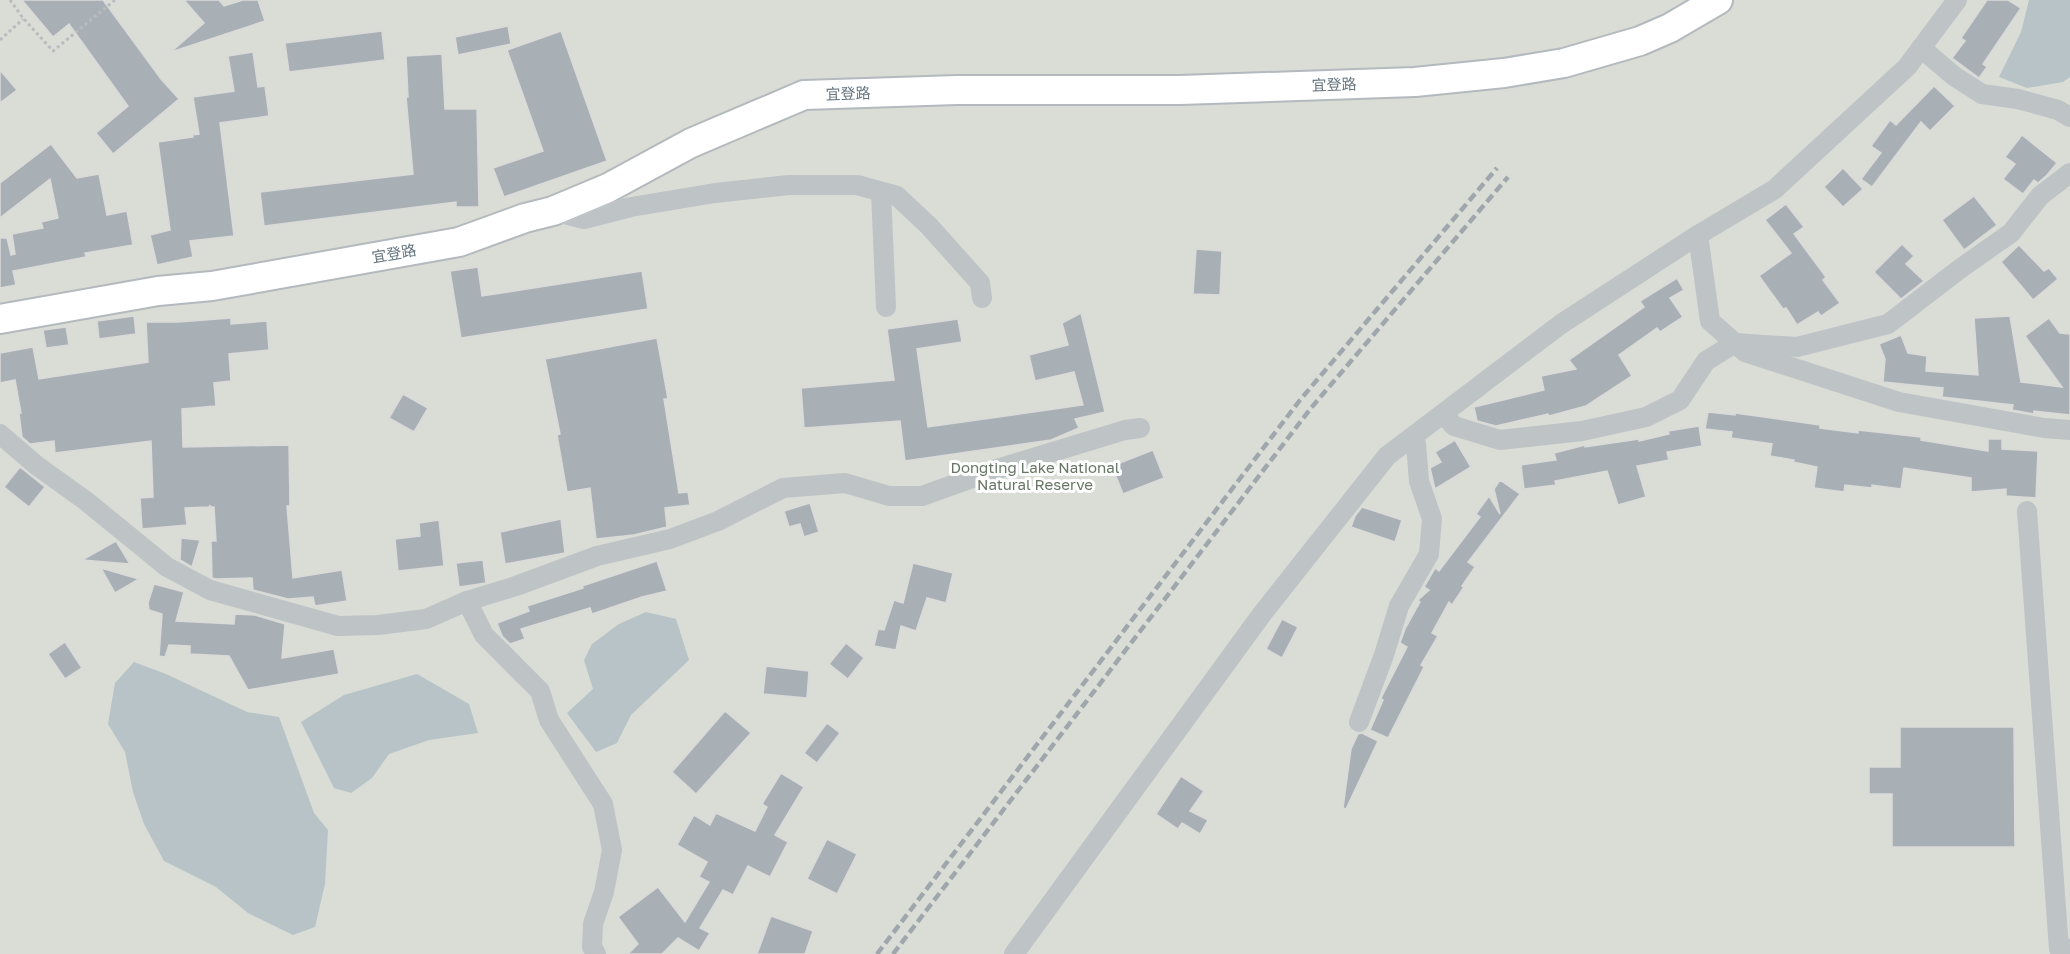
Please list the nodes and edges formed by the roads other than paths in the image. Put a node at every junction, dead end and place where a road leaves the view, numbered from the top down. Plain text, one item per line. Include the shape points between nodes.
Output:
1 (1718, 0) edge
2 (1957, 0) edge
3 (1921, 48) junction
4 (2070, 117) edge
5 (2070, 173) edge
6 (881, 192) junction
7 (553, 211) junction
8 (1698, 235) junction
9 (982, 297) dead end
10 (886, 307) dead end
11 (0, 320) edge
12 (1735, 343) junction
13 (1443, 414) junction
14 (1140, 428) dead end
15 (2070, 430) edge
16 (0, 434) edge
17 (1416, 444) dead end
18 (2027, 511) dead end
19 (467, 601) junction
20 (1359, 722) dead end
21 (2070, 949) edge
22 (596, 954) edge
23 (1014, 954) edge

1 - 7 street, 宜登路 via 1640,41 1564,63 1504,73 1415,82 1215,89 804,95 691,143 608,188
2 - 3 street
3 - 4 street via 1982,94 2018,99
3 - 8 street via 1907,67 1775,189
5 - 12 street via 2040,196 2011,233 1888,324 1797,347
6 - 7 street via 857,185 789,185 673,200 584,219
6 - 9 street via 897,196 929,226 980,283
6 - 10 street
7 - 11 street, 宜登路 via 459,242
8 - 12 street via 1710,321
8 - 13 street via 1561,324
12 - 13 street via 1706,361 1680,400 1646,417 1582,431 1500,440 1454,426
12 - 15 street via 1745,352 1899,402
13 - 23 street via 1387,456 1262,614
14 - 19 street via 1000,468 922,496 889,496 844,483 783,488 718,521 670,539 597,556
16 - 19 street via 167,567 210,590 338,626 426,619
17 - 20 street via 1419,481 1432,519 1429,554 1399,606
18 - 21 street via 2059,949
19 - 22 street via 484,635 540,691 549,720 603,804 612,850 593,924 592,947

